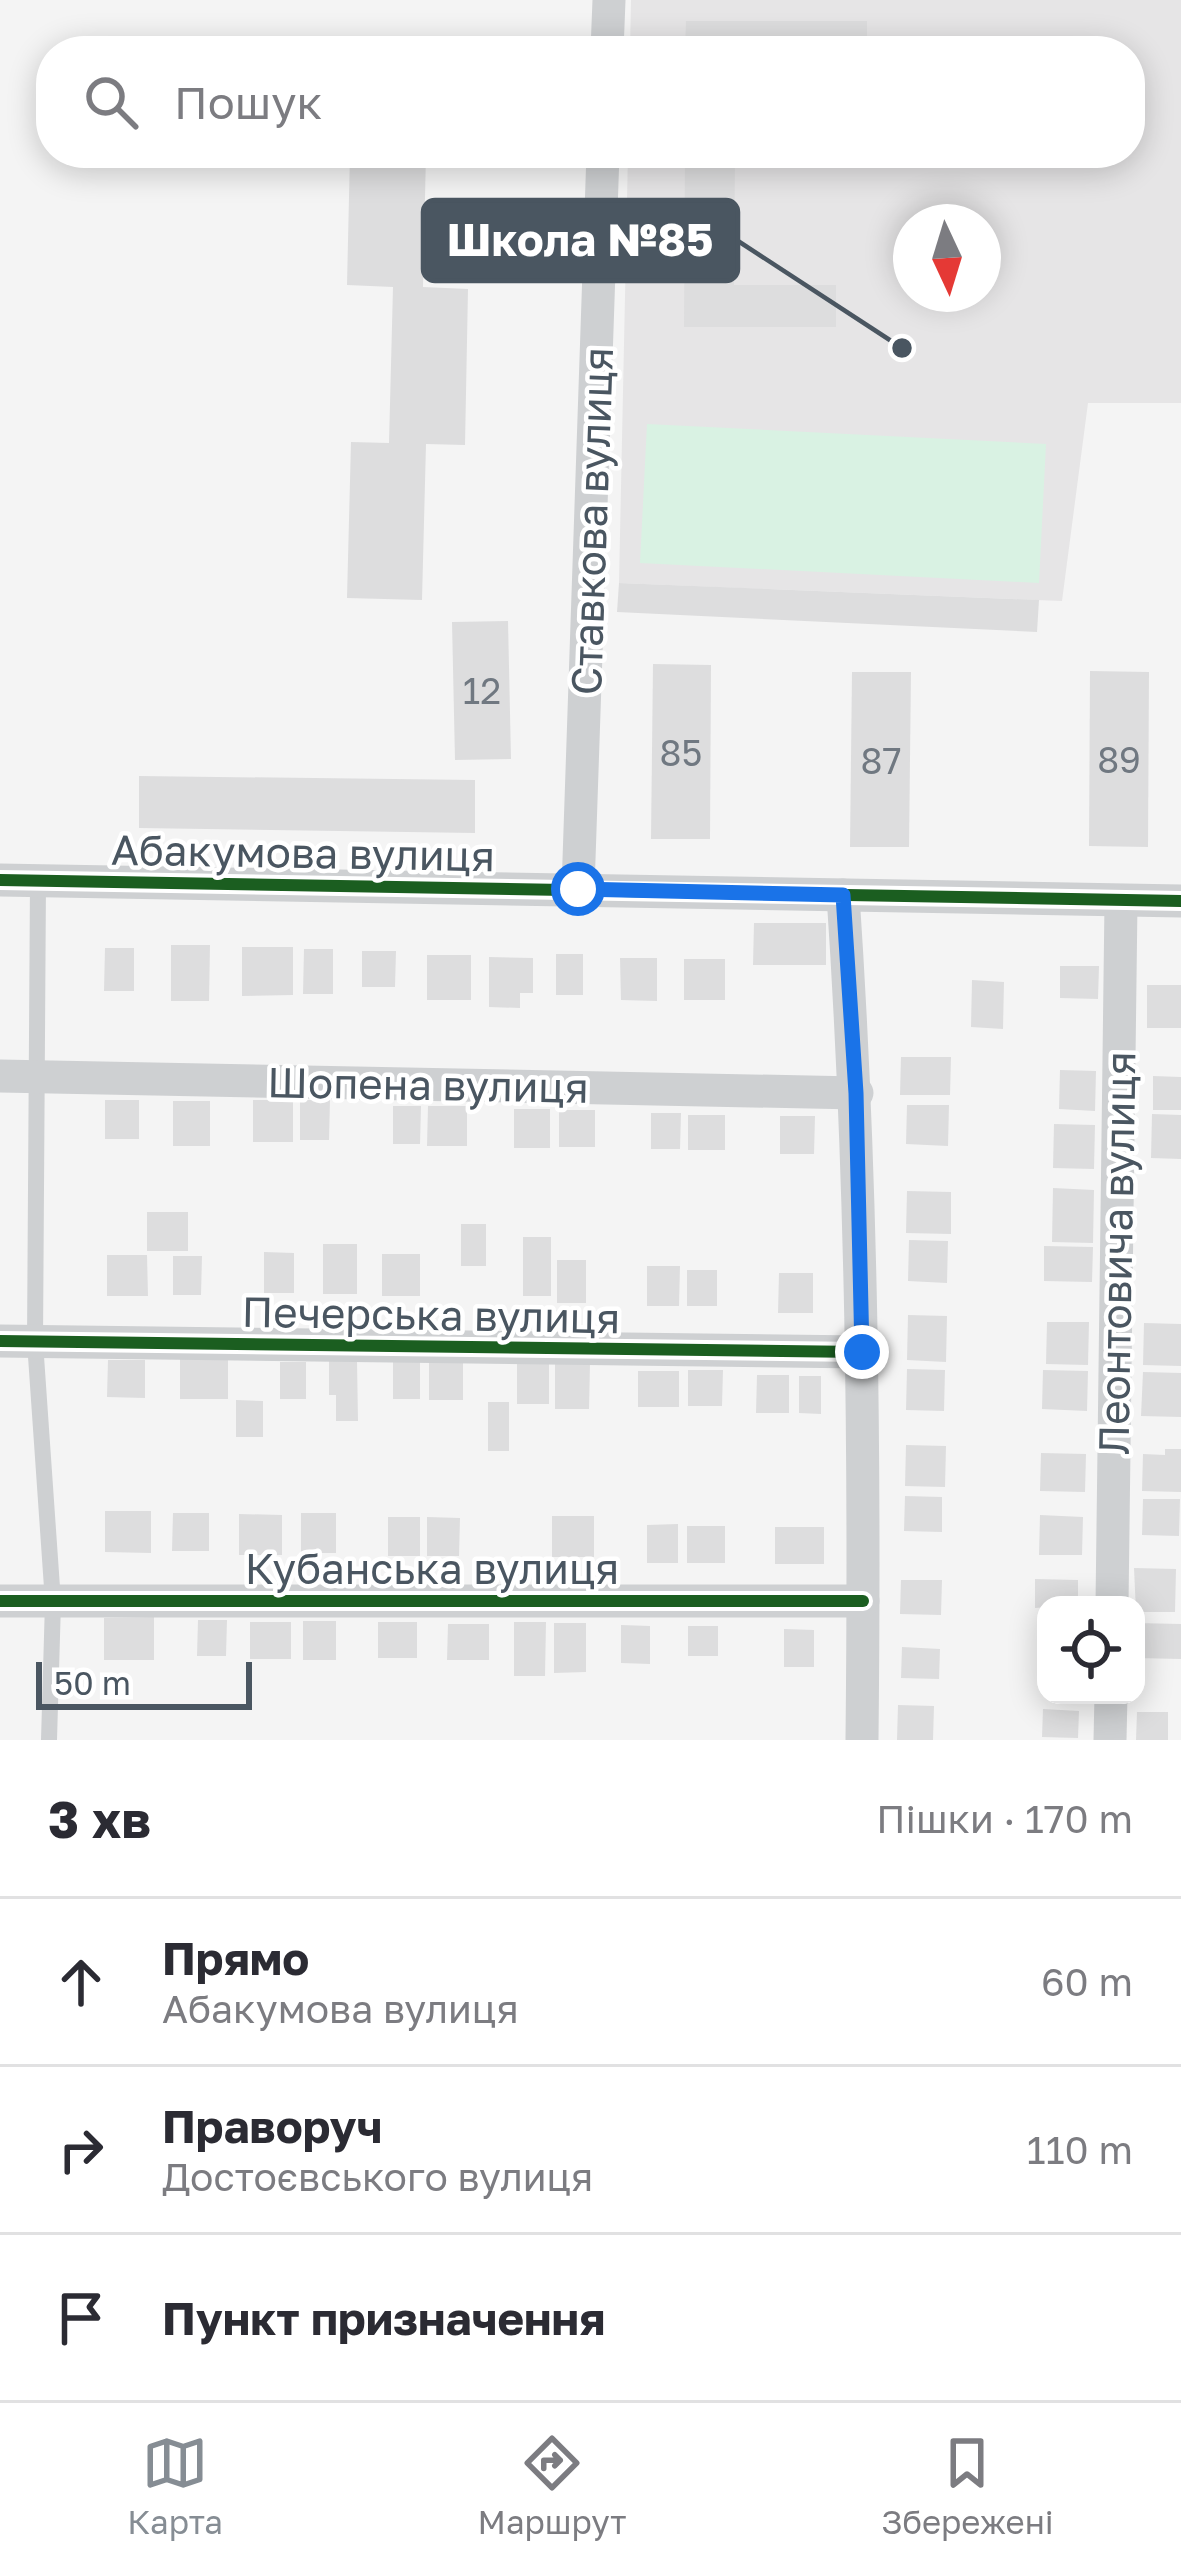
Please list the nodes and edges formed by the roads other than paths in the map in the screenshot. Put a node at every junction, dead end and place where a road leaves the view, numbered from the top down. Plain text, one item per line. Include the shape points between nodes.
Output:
1 (609, 0) edge
2 (608, 36) edge
3 (602, 168) edge
4 (0, 880) edge
5 (38, 881) junction
6 (578, 889) junction
7 (843, 895) junction
8 (1181, 901) edge
9 (1121, 902) junction
10 (0, 1076) edge
11 (37, 1076) junction
12 (856, 1093) junction
13 (0, 1341) edge
14 (35, 1342) junction
15 (862, 1352) junction
16 (1112, 1596) edge
17 (0, 1601) edge
18 (863, 1601) junction
19 (53, 1602) junction
20 (1111, 1704) edge
21 (49, 1740) edge
22 (862, 1740) edge
23 (1110, 1740) edge

1 - 2 street
3 - 6 street, Ставкова вулиця
4 - 5 street, Абакумова вулиця
5 - 6 street, Абакумова вулиця
5 - 11 lane
6 - 7 street, Абакумова вулиця
7 - 9 street, Абакумова вулиця
7 - 12 street
8 - 9 street, Абакумова вулиця
9 - 16 street, Леонтовича вулиця
10 - 11 street, Шопена вулиця
11 - 12 street, Шопена вулиця
11 - 14 lane
12 - 15 street
13 - 14 street, Печерська вулиця
14 - 15 street, Печерська вулиця
14 - 19 lane
15 - 18 street
17 - 19 street, Кубанська вулиця
18 - 19 street, Кубанська вулиця
18 - 22 street
19 - 21 lane
20 - 23 street

